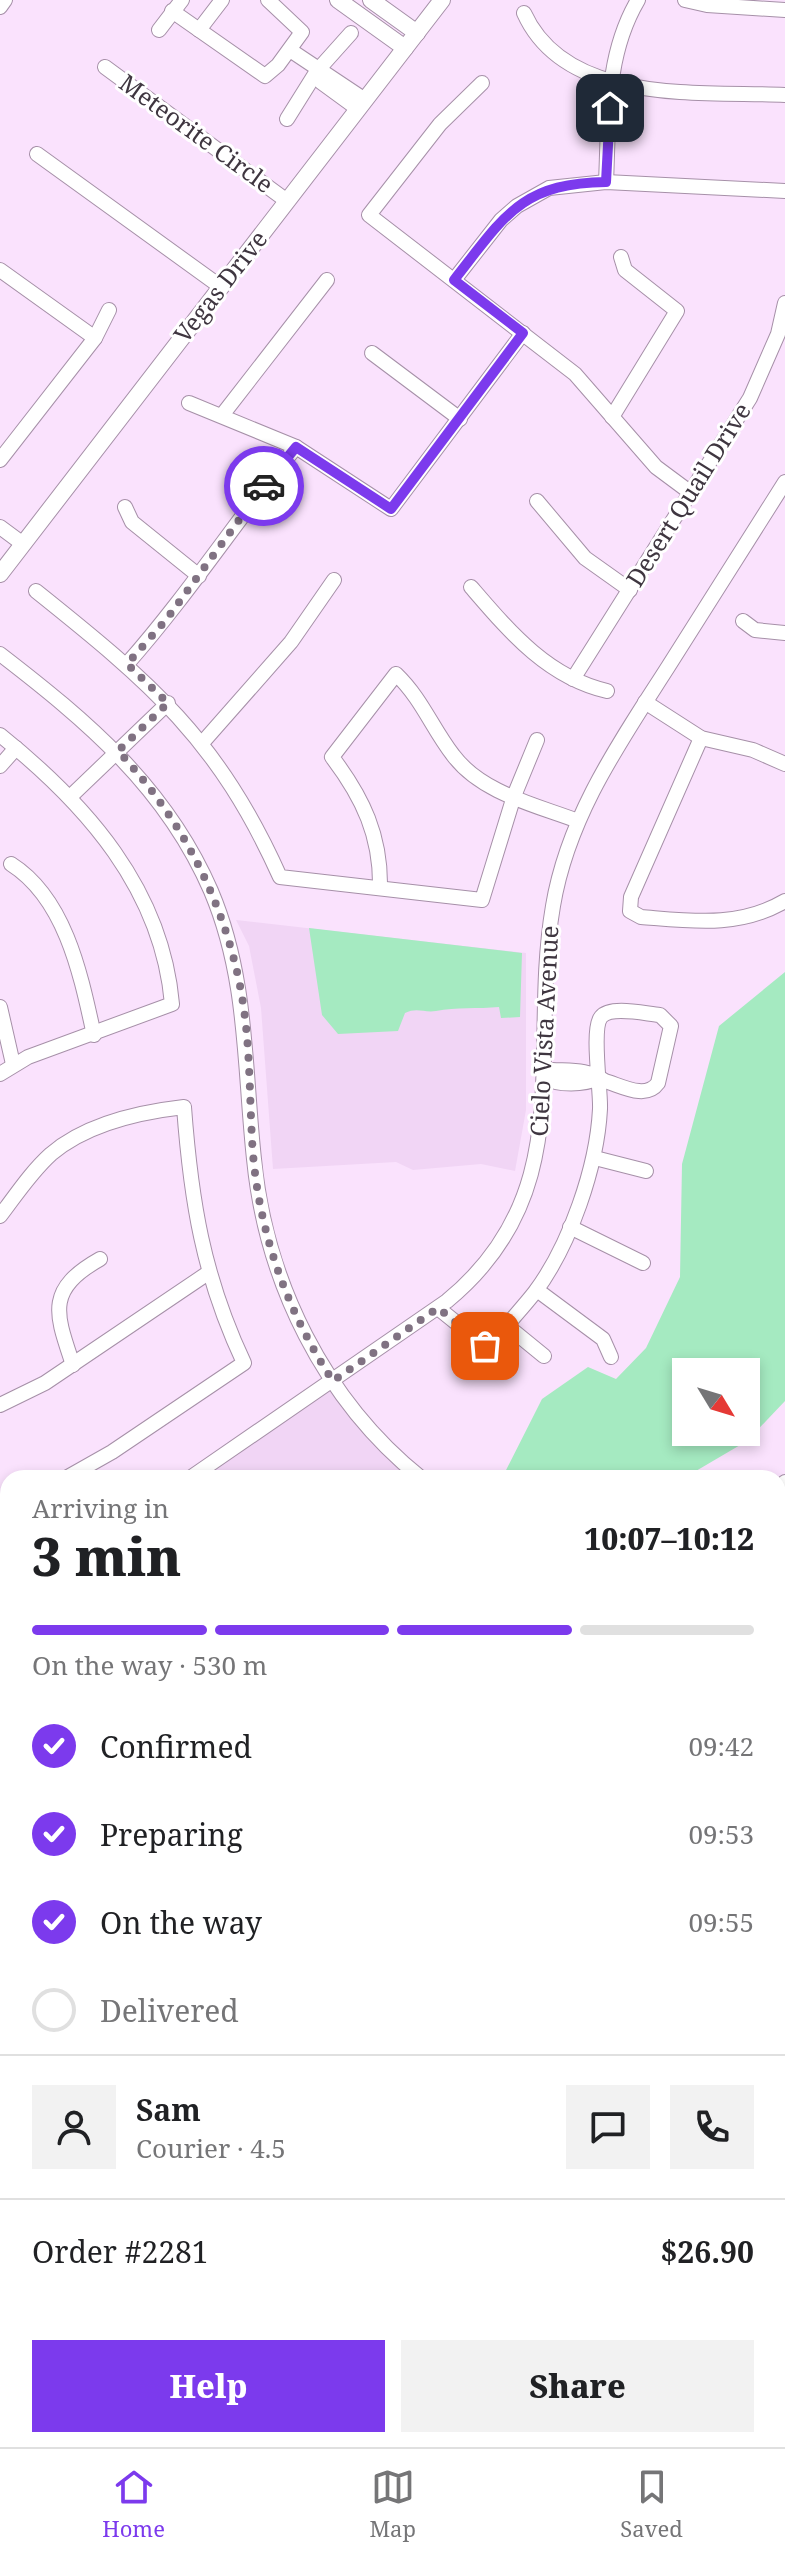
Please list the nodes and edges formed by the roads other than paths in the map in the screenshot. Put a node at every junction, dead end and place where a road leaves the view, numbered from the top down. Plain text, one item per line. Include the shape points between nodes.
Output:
1 (5, 0) edge
2 (222, 0) edge
3 (268, 0) edge
4 (338, 0) edge
5 (371, 0) edge
6 (442, 0) edge
7 (638, 0) edge
8 (685, 0) edge
9 (764, 4) edge
10 (177, 6) edge
11 (0, 7) edge
12 (785, 10) edge
13 (524, 13) dead end
14 (159, 30) dead end
15 (199, 30) junction
16 (351, 33) dead end
17 (417, 33) junction
18 (405, 48) junction
19 (290, 50) junction
20 (105, 67) dead end
21 (317, 71) junction
22 (482, 83) dead end
23 (611, 83) junction
24 (785, 95) edge
25 (361, 105) junction
26 (287, 119) dead end
27 (37, 154) dead end
28 (606, 182) junction
29 (785, 191) edge
30 (287, 201) junction
31 (621, 257) dead end
32 (0, 270) edge
33 (327, 280) dead end
34 (454, 280) junction
35 (221, 287) junction
36 (785, 303) edge
37 (109, 310) dead end
38 (523, 333) junction
39 (95, 338) junction
40 (372, 353) dead end
41 (189, 403) dead end
42 (223, 414) junction
43 (612, 417) junction
44 (460, 419) junction
45 (296, 447) junction
46 (0, 460) edge
47 (785, 482) edge
48 (691, 493) junction
49 (537, 501) dead end
50 (125, 507) dead end
51 (0, 527) edge
52 (23, 544) junction
53 (0, 574) edge
54 (199, 576) junction
55 (334, 580) dead end
56 (471, 587) dead end
57 (630, 590) junction
58 (36, 591) dead end
59 (743, 621) dead end
60 (785, 633) edge
61 (0, 654) edge
62 (127, 664) junction
63 (573, 679) junction
64 (607, 691) dead end
65 (645, 702) junction
66 (168, 703) junction
67 (0, 735) edge
68 (701, 738) junction
69 (537, 740) dead end
70 (203, 742) junction
71 (16, 748) junction
72 (118, 751) junction
73 (783, 756) edge
74 (0, 766) edge
75 (71, 796) junction
76 (514, 796) junction
77 (578, 821) junction
78 (11, 864) dead end
79 (380, 888) junction
80 (785, 901) edge
81 (0, 1007) edge
82 (94, 1035) junction
83 (13, 1064) junction
84 (0, 1074) edge
85 (544, 1077) junction
86 (599, 1078) junction
87 (595, 1158) junction
88 (646, 1171) dead end
89 (0, 1216) edge
90 (570, 1227) junction
91 (100, 1259) dead end
92 (643, 1263) dead end
93 (208, 1273) junction
94 (537, 1290) junction
95 (438, 1308) junction
96 (506, 1325) junction
97 (544, 1356) dead end
98 (611, 1357) dead end
99 (73, 1365) junction
100 (333, 1381) junction
101 (0, 1405) edge
102 (98, 1470) edge
103 (202, 1470) edge
104 (412, 1470) edge

1 - 11 street
2 - 15 street
3 - 19 street via 302,32
4 - 18 main road
5 - 17 main road
6 - 17 main road, Vegas Drive
7 - 23 street via 617,42
8 - 9 street
9 - 12 street
10 - 14 street
10 - 15 street
13 - 23 street via 531,28 571,66
15 - 19 street via 265,76
16 - 21 street
17 - 18 main road, Vegas Drive
18 - 25 main road, Vegas Drive
19 - 21 street
20 - 30 street, Meteorite Circle
21 - 25 street via 321,82
21 - 26 street
22 - 34 street via 440,124 369,215
23 - 24 street
23 - 28 street
25 - 30 main road, Vegas Drive
27 - 35 street
28 - 29 street
28 - 34 street via 549,188 517,206
30 - 35 main road, Vegas Drive
31 - 43 street via 625,270 677,311
32 - 39 street
33 - 42 street
34 - 38 street
35 - 52 main road, Vegas Drive
36 - 48 street, Desert Quail Drive via 766,369
37 - 39 street
38 - 43 street via 575,374
38 - 44 street
39 - 46 street
40 - 44 street
41 - 42 street
42 - 45 street
43 - 48 street via 656,467
44 - 45 street via 391,509
45 - 54 street
47 - 65 street, Cielo Vista Avenue
48 - 57 street, Desert Quail Drive
49 - 57 street via 585,558
50 - 54 street via 132,522
51 - 52 street
52 - 53 main road, Vegas Drive
54 - 62 street
55 - 70 street via 291,642
56 - 63 street via 516,639
57 - 63 street, Desert Quail Drive
58 - 62 street
59 - 60 street via 755,630
61 - 72 street
62 - 66 street
63 - 64 street
65 - 68 street
65 - 77 street, Cielo Vista Avenue
66 - 70 street
66 - 72 street
67 - 71 street
68 - 73 street
68 - 80 street via 631,897 630,911 641,917 720,922 745,919
69 - 76 street
70 - 79 street via 258,829 280,877
71 - 74 street
71 - 75 street
72 - 75 street
72 - 100 street via 187,842 224,927 244,1014 253,1155 266,1233 291,1306
75 - 82 street via 123,863 143,900 163,950 172,1004
76 - 77 street
76 - 79 street via 482,900
76 - 79 street via 483,783 455,758 424,705 396,674 332,757 368,814 380,861
77 - 85 street, Cielo Vista Avenue via 561,870 549,933
78 - 82 street via 39,891 70,946
81 - 83 street
82 - 83 street
83 - 84 street
85 - 86 street via 552,1070 571,1076 590,1071
85 - 95 street, Cielo Vista Avenue via 542,1135 522,1200 494,1252
86 - 86 street via 601,1016 610,1011 660,1015 669,1021 671,1032 653,1090 645,1093
86 - 87 street
87 - 88 street
87 - 90 street
89 - 93 street via 33,1173 72,1139 150,1111 184,1107 191,1195
90 - 92 street
90 - 94 street
91 - 99 street via 83,1269 57,1305
93 - 99 street
93 - 102 street via 244,1363
94 - 96 street
94 - 98 street via 603,1339
95 - 96 street via 485,1346
95 - 100 street, Cielo Vista Avenue
96 - 97 street
99 - 101 street
100 - 103 street, Cielo Vista Avenue
100 - 104 street via 376,1437

